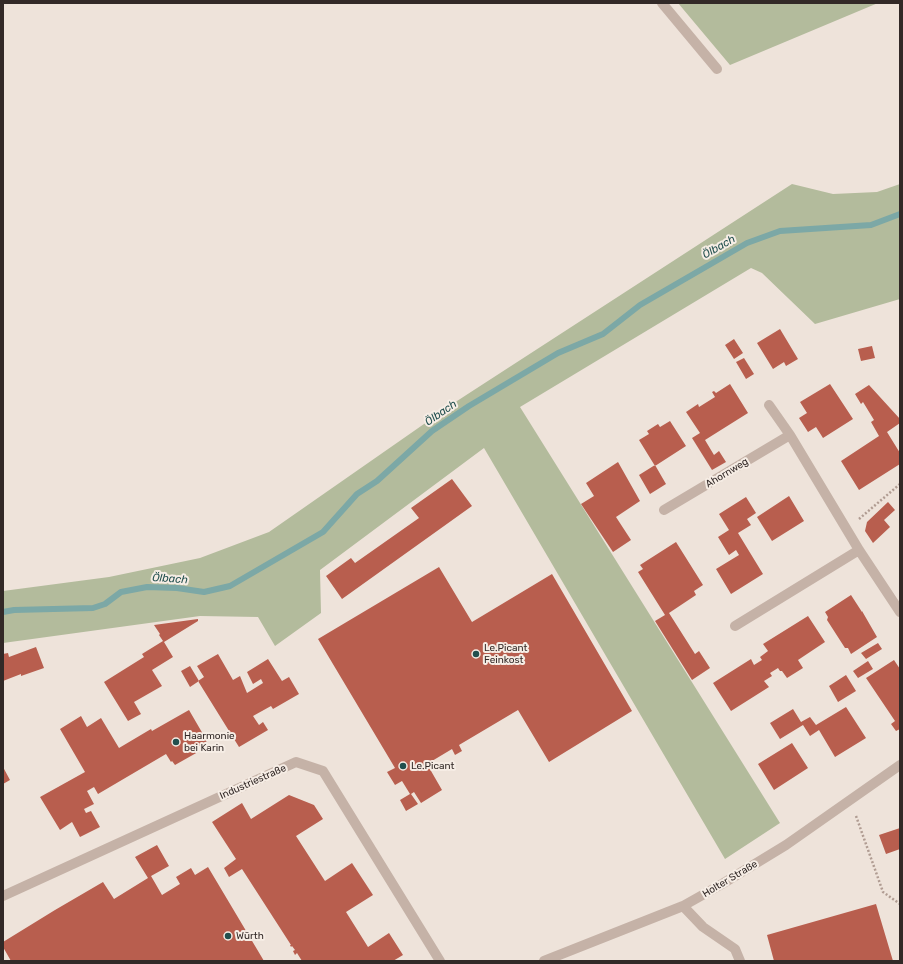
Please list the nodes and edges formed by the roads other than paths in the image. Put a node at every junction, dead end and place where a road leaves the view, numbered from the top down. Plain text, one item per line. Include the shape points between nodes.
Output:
1 (662, 3) edge
2 (717, 69) dead end
3 (769, 405) dead end
4 (790, 435) junction
5 (664, 510) dead end
6 (859, 550) junction
7 (900, 612) edge
8 (735, 626) dead end
9 (900, 765) edge
10 (3, 896) edge
11 (683, 906) junction
12 (440, 961) edge
13 (544, 961) edge
14 (740, 961) edge

1 - 2 street
3 - 4 street
4 - 5 street, Ahornweg
4 - 6 street
6 - 7 street
6 - 8 street
9 - 11 street, Holter Straße via 786,845
10 - 12 street, Industriestraße via 296,762 323,771
11 - 13 street, Holter Straße
11 - 14 street via 704,927 735,949

